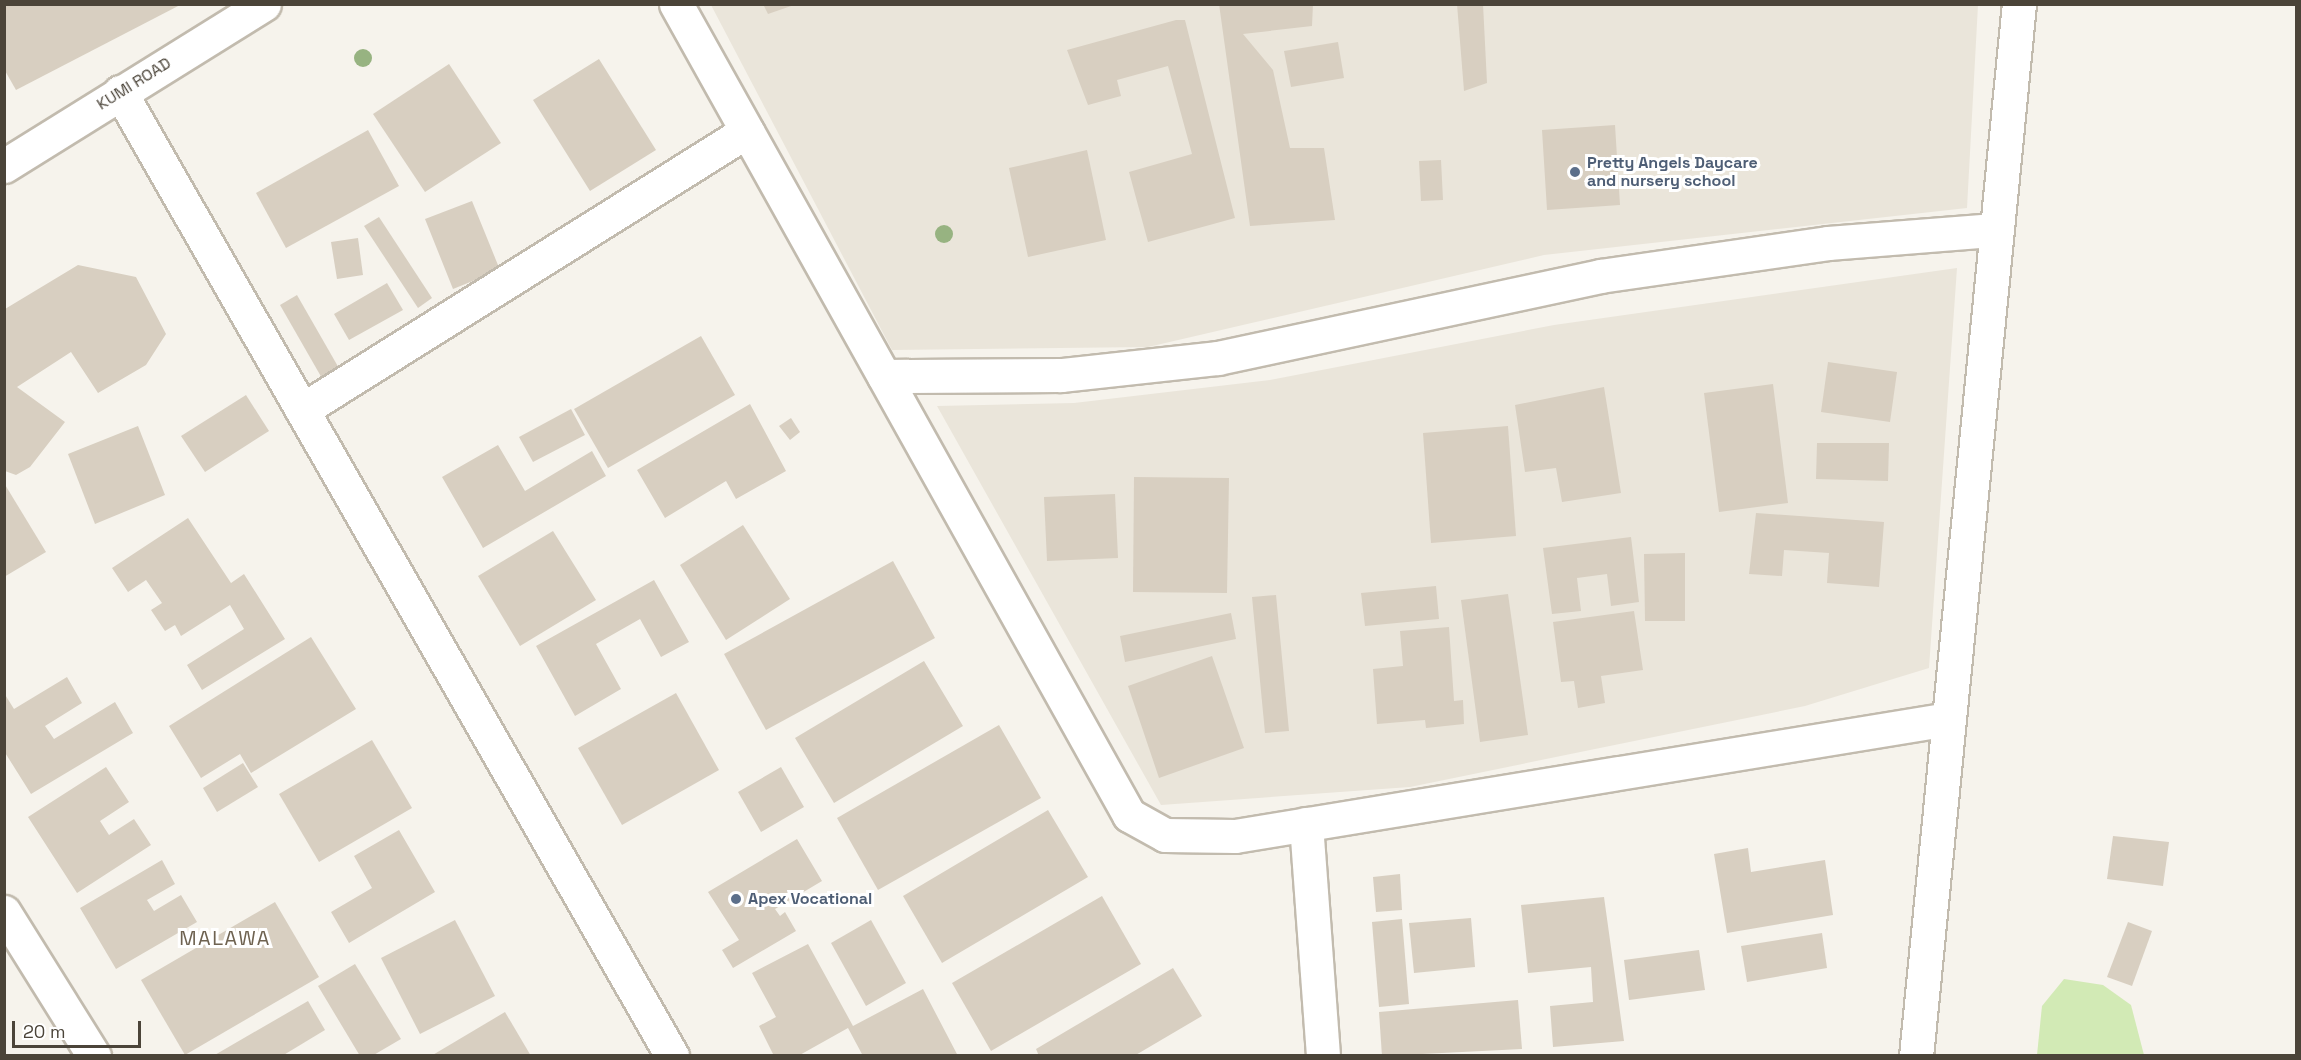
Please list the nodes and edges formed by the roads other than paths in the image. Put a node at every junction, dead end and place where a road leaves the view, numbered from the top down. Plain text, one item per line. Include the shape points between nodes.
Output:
1 (264, 4) edge
2 (676, 4) edge
3 (2019, 4) edge
4 (120, 92) junction
5 (747, 131) junction
6 (4, 166) edge
7 (1994, 230) junction
8 (884, 376) junction
9 (302, 410) junction
10 (1948, 719) junction
11 (1306, 824) junction
12 (4, 912) edge
13 (94, 1056) edge
14 (672, 1056) edge
15 (1323, 1056) edge
16 (1916, 1056) edge

1 - 4 street, KUMI ROAD
2 - 5 street
3 - 7 street
4 - 6 street, KUMI ROAD
4 - 9 street
5 - 8 street
5 - 9 street
7 - 8 street via 1828,243 1600,276 1218,358 1061,375
7 - 10 street
8 - 11 street via 1129,815 1165,835 1235,836
9 - 14 street
10 - 11 street
10 - 16 street
11 - 15 street
12 - 13 street

